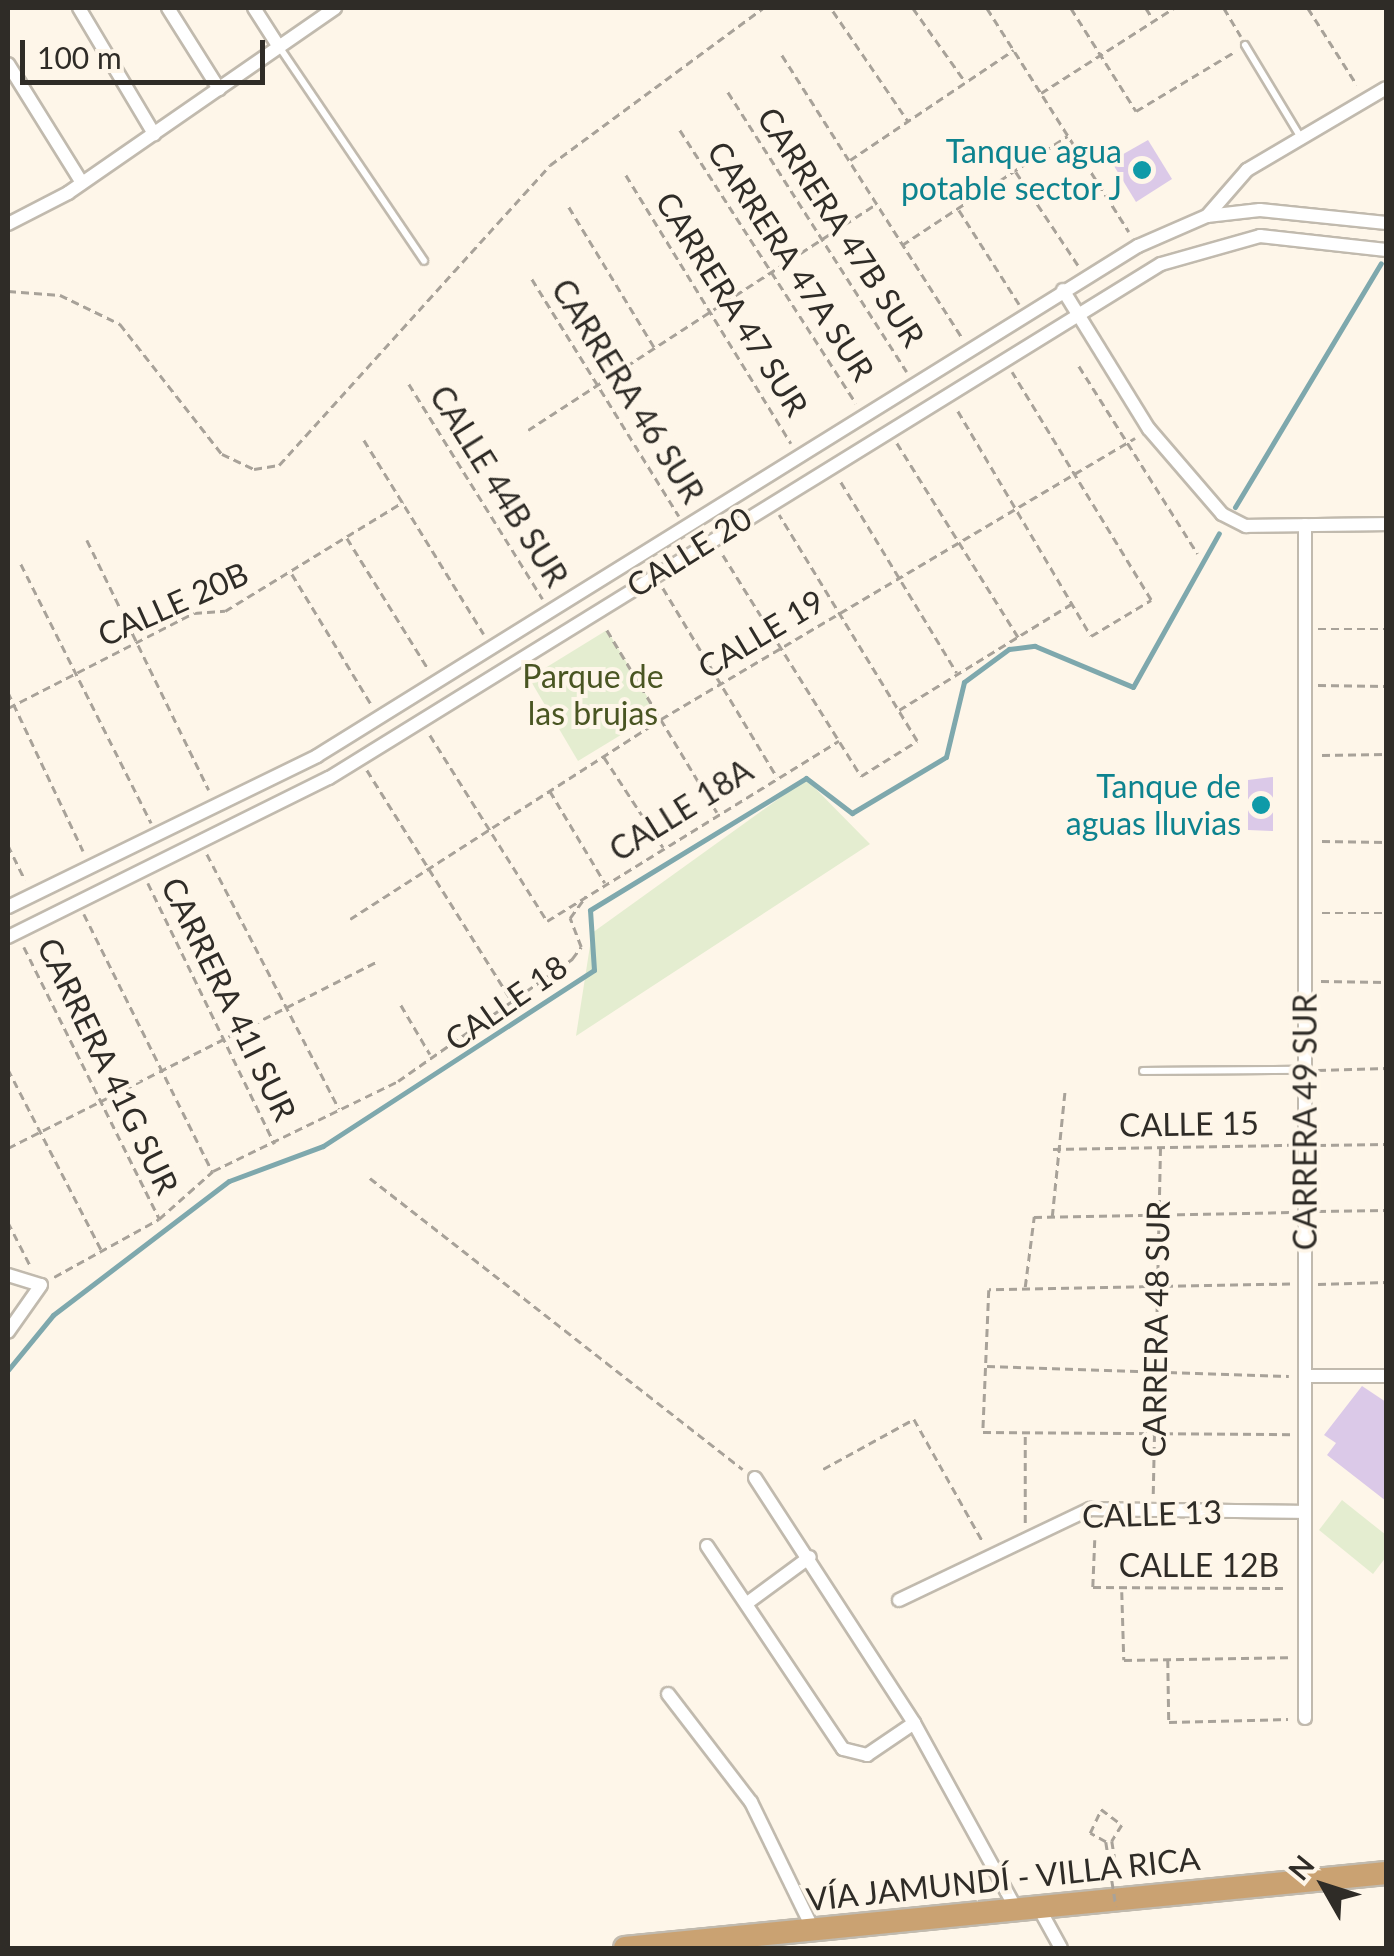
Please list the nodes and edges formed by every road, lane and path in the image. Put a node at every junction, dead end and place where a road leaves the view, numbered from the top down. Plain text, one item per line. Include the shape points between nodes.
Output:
1 (80, 8) edge
2 (168, 8) edge
3 (254, 8) edge
4 (336, 8) edge
5 (763, 8) edge
6 (913, 8) edge
7 (987, 8) edge
8 (1071, 8) edge
9 (1146, 8) edge
10 (1174, 8) edge
11 (1224, 8) edge
12 (1308, 8) edge
13 (833, 11) dead end
14 (1154, 20) junction
15 (1246, 45) junction
16 (279, 47) junction
17 (1014, 50) junction
18 (1098, 52) junction
19 (782, 55) dead end
20 (8, 64) edge
21 (966, 82) junction
22 (1386, 88) edge
23 (219, 89) junction
24 (728, 92) dead end
25 (1041, 94) junction
26 (1366, 99) junction
27 (908, 121) junction
28 (680, 130) dead end
29 (154, 134) junction
30 (1068, 136) junction
31 (1300, 137) junction
32 (849, 161) junction
33 (1016, 170) junction
34 (626, 175) dead end
35 (82, 183) junction
36 (876, 204) junction
37 (569, 207) dead end
38 (958, 208) junction
39 (1207, 216) junction
40 (1386, 223) edge
41 (8, 224) edge
42 (822, 239) junction
43 (901, 246) junction
44 (1138, 246) junction
45 (1386, 250) edge
46 (424, 260) dead end
47 (772, 272) junction
48 (1086, 276) junction
49 (532, 279) dead end
50 (1063, 290) junction
51 (8, 291) edge
52 (1076, 310) junction
53 (711, 312) junction
54 (1027, 315) junction
55 (655, 348) junction
56 (971, 352) junction
57 (1002, 356) junction
58 (1078, 366) dead end
59 (409, 384) dead end
60 (598, 385) junction
61 (916, 386) junction
62 (958, 411) dead end
63 (865, 416) junction
64 (887, 428) junction
65 (1149, 429) junction
66 (528, 430) dead end
67 (364, 440) dead end
68 (1126, 443) junction
69 (800, 457) junction
70 (830, 464) junction
71 (1074, 474) junction
72 (770, 501) junction
73 (403, 502) junction
74 (1016, 509) junction
75 (1386, 524) edge
76 (1305, 525) junction
77 (686, 528) junction
78 (346, 537) junction
79 (712, 537) junction
80 (87, 540) dead end
81 (959, 543) junction
82 (1198, 554) dead end
83 (21, 564) dead end
84 (291, 573) junction
85 (654, 574) junction
86 (898, 578) junction
87 (1072, 603) junction
88 (551, 612) junction
89 (839, 613) junction
90 (1305, 629) junction
91 (1386, 629) edge
92 (608, 630) dead end
93 (1018, 637) junction
94 (138, 642) junction
95 (782, 646) junction
96 (492, 648) junction
97 (957, 673) junction
98 (75, 674) junction
99 (437, 683) junction
100 (1305, 684) junction
101 (719, 685) junction
102 (1386, 686) edge
103 (8, 692) edge
104 (14, 705) junction
105 (8, 708) edge
106 (899, 711) junction
107 (380, 718) junction
108 (661, 719) junction
109 (421, 721) junction
110 (839, 740) junction
111 (1386, 754) edge
112 (1305, 755) junction
113 (604, 756) junction
114 (360, 760) junction
115 (777, 777) junction
116 (550, 790) junction
117 (216, 805) junction
118 (718, 814) junction
119 (489, 829) junction
120 (157, 833) junction
121 (1305, 841) junction
122 (1386, 842) edge
123 (202, 843) junction
124 (8, 845) edge
125 (663, 848) junction
126 (90, 866) junction
127 (430, 868) junction
128 (143, 873) junction
129 (606, 884) junction
130 (32, 895) junction
131 (586, 896) junction
132 (79, 904) junction
133 (8, 907) edge
134 (1305, 912) junction
135 (1386, 914) edge
136 (350, 918) dead end
137 (12, 935) edge
138 (376, 962) dead end
139 (1305, 981) junction
140 (1386, 982) edge
141 (512, 1002) junction
142 (401, 1005) dead end
143 (289, 1012) junction
144 (228, 1043) junction
145 (431, 1056) junction
146 (8, 1068) edge
147 (1386, 1068) edge
148 (1303, 1070) junction
149 (1143, 1071) dead end
150 (162, 1076) junction
151 (1065, 1090) dead end
152 (102, 1106) junction
153 (339, 1109) junction
154 (40, 1132) junction
155 (275, 1144) junction
156 (1386, 1144) edge
157 (1305, 1145) junction
158 (1160, 1147) junction
159 (8, 1148) edge
160 (1052, 1149) junction
161 (212, 1171) junction
162 (370, 1178) dead end
163 (1386, 1210) edge
164 (1305, 1212) junction
165 (1159, 1215) junction
166 (1052, 1217) junction
167 (159, 1219) junction
168 (8, 1222) edge
169 (101, 1250) junction
170 (8, 1275) edge
171 (1386, 1282) edge
172 (1305, 1284) junction
173 (41, 1285) junction
174 (1157, 1287) junction
175 (1025, 1290) junction
176 (8, 1332) edge
177 (986, 1366) junction
178 (1156, 1371) junction
179 (1305, 1376) junction
180 (1386, 1376) edge
181 (1026, 1433) junction
182 (1154, 1434) junction
183 (1305, 1434) junction
184 (823, 1469) dead end
185 (755, 1478) joint
186 (1153, 1510) junction
187 (1305, 1512) junction
188 (1025, 1534) junction
189 (1095, 1540) dead end
190 (707, 1546) dead end
191 (989, 1552) junction
192 (810, 1557) junction
193 (1305, 1588) junction
194 (1122, 1589) junction
195 (898, 1600) dead end
196 (750, 1601) junction
197 (1305, 1657) junction
198 (1168, 1660) junction
199 (668, 1694) dead end
200 (1305, 1718) joint
201 (914, 1723) junction
202 (1386, 1873) edge
203 (1119, 1904) junction
204 (1029, 1911) junction
205 (814, 1931) junction
206 (626, 1948) edge
207 (1061, 1948) edge

1 - 29 street
2 - 23 street
3 - 16 street
4 - 16 street
5 - 51 path via 550,165 306,446 279,465 254,469 222,454 120,324 60,295
6 - 21 path
7 - 17 path
8 - 18 path
9 - 14 path
10 - 14 path
11 - 15 path
12 - 26 path
13 - 27 path
14 - 18 path
15 - 18 path via 1136,111
15 - 31 lane
16 - 23 street
16 - 46 lane
17 - 21 path
17 - 25 path
18 - 25 path
19 - 32 path
20 - 35 street
21 - 27 path
22 - 26 street, CALLE 20
23 - 29 street
24 - 42 path, CARRERA 47B SUR
25 - 30 path
26 - 31 street, CALLE 20
27 - 32 path
28 - 47 path, CARRERA 47A SUR
29 - 35 street
30 - 33 path
30 - 44 path
31 - 39 street, CALLE 20 via 1247,170
32 - 36 path
33 - 38 path
33 - 48 path
34 - 53 path, CARRERA 47 SUR
35 - 41 street
36 - 42 path
36 - 43 path
37 - 55 path
38 - 43 path
38 - 54 path
39 - 40 street, CALLE 20 via 1310,210
39 - 44 street, CALLE 20
42 - 47 path
42 - 61 path, CARRERA 47B SUR
43 - 56 path
44 - 48 street, CALLE 20
45 - 52 street, CALLE 20 via 1311,236 1213,245
47 - 53 path
47 - 63 path, CARRERA 47A SUR
48 - 50 street, CALLE 20
49 - 60 path, CARRERA 46 SUR
50 - 52 street
50 - 54 street, CALLE 20
52 - 57 street, CALLE 20
52 - 65 street
53 - 55 path
53 - 69 path, CARRERA 47 SUR
54 - 56 street, CALLE 20
55 - 60 path
56 - 61 street, CALLE 20
57 - 64 street, CALLE 20
57 - 71 path
58 - 68 path
59 - 88 path, CALLE 44B SUR
60 - 66 path
60 - 77 path, CARRERA 46 SUR
61 - 63 street, CALLE 20
62 - 74 path
63 - 69 street, CALLE 20
64 - 70 street, CALLE 20
64 - 81 path
65 - 68 path, CALLE 19
65 - 76 street via 1222,514 1246,526
67 - 73 path
68 - 71 path, CALLE 19
68 - 82 path
69 - 77 street, CALLE 20
70 - 72 street, CALLE 20
70 - 86 path
71 - 74 path, CALLE 19
71 - 87 path via 1152,600 1091,636
72 - 79 street, CALLE 20
72 - 89 path
73 - 78 path, CALLE 20B
73 - 96 path
74 - 81 path, CALLE 19
74 - 87 path
75 - 76 street
76 - 90 street, CARRERA 49 SUR
77 - 88 street, CALLE 20
78 - 84 path, CALLE 20B
78 - 99 path
79 - 85 street, CALLE 20
79 - 95 path, CARRERA 46 SUR
80 - 94 path
81 - 86 path, CALLE 19
81 - 93 path
83 - 98 path, CARRERA 41I SUR
84 - 94 path, CALLE 20B via 226,611 194,613
84 - 107 path
85 - 101 path
85 - 109 street, CALLE 20
86 - 89 path, CALLE 19
86 - 97 path
87 - 93 path
88 - 96 street, CALLE 20
89 - 95 path, CALLE 19
89 - 106 path
90 - 91 path
90 - 100 street, CARRERA 49 SUR
92 - 108 path
93 - 97 path
94 - 98 path, CALLE 20B
94 - 117 path
95 - 101 path, CALLE 19
95 - 110 path, CARRERA 46 SUR
96 - 99 street, CALLE 20
97 - 106 path
98 - 104 path, CALLE 20B
98 - 120 path, CARRERA 41I SUR
99 - 107 street, CALLE 20
100 - 102 path
100 - 112 street, CARRERA 49 SUR
101 - 108 path, CALLE 19
101 - 115 path
103 - 104 path
104 - 105 path, CALLE 20B
104 - 126 path
106 - 110 path, CARRERA 46 SUR via 917,741 861,776
107 - 117 street, CALLE 20
108 - 113 path, CALLE 19
108 - 118 path
109 - 114 street, CALLE 20
109 - 119 path
110 - 115 path, CALLE 18A
111 - 112 path
112 - 121 street, CARRERA 49 SUR
113 - 116 path, CALLE 19
113 - 125 path
114 - 123 street, CALLE 20
114 - 127 path
115 - 118 path, CALLE 18A
116 - 119 path, CALLE 19
116 - 129 path
117 - 120 street, CALLE 20
118 - 125 path, CALLE 18A
119 - 127 path, CALLE 19
119 - 131 path, CALLE 18A via 547,920
120 - 126 street, CALLE 20
121 - 122 path
121 - 134 street, CARRERA 49 SUR
123 - 128 street, CALLE 20
123 - 143 path
124 - 130 path, CARRERA 41G SUR
125 - 129 path, CALLE 18A
126 - 130 street, CALLE 20
127 - 136 path, CALLE 19
127 - 141 path
128 - 132 street, CALLE 20
128 - 144 path, CARRERA 41I SUR
129 - 131 path, CALLE 18A
130 - 133 street, CALLE 20
131 - 141 path, CALLE 18 via 570,918 581,947
132 - 137 street, CALLE 20
132 - 150 path
134 - 135 path
134 - 139 street, CARRERA 49 SUR
137 - 152 path, CARRERA 41G SUR
138 - 143 path
139 - 140 path
139 - 148 street, CARRERA 49 SUR
141 - 145 path, CALLE 18
142 - 145 path
143 - 144 path
143 - 153 path
144 - 150 path
144 - 155 path, CARRERA 41I SUR
145 - 153 path, CALLE 18
146 - 154 path
147 - 148 path
148 - 149 lane
148 - 157 street, CARRERA 49 SUR
150 - 152 path
150 - 161 path
151 - 160 path
152 - 154 path
152 - 167 path, CARRERA 41G SUR
153 - 155 path, CALLE 18
154 - 159 path
154 - 169 path
155 - 161 path, CALLE 18
156 - 157 path, CALLE 15
157 - 158 path, CALLE 15
157 - 164 street, CARRERA 49 SUR
158 - 160 path, CALLE 15
158 - 165 path, CARRERA 48 SUR
160 - 166 path
161 - 167 path, CALLE 18
162 - 185 path
163 - 164 path
164 - 165 path
164 - 172 street, CARRERA 49 SUR
165 - 166 path
165 - 174 path, CARRERA 48 SUR
166 - 175 path via 1034,1217
167 - 169 path, CALLE 18
168 - 173 path
169 - 173 path, CALLE 18
170 - 173 street
171 - 172 path
172 - 174 path
172 - 179 street, CARRERA 49 SUR
173 - 176 street
174 - 175 path
174 - 178 path, CARRERA 48 SUR
175 - 177 path via 989,1290
177 - 178 path
177 - 181 path via 983,1432
178 - 179 path
178 - 182 path, CARRERA 48 SUR
179 - 180 street
179 - 183 street, CARRERA 49 SUR
181 - 182 path
181 - 188 path
182 - 183 path
182 - 186 path, CARRERA 48 SUR
183 - 187 street, CARRERA 49 SUR
184 - 191 path via 914,1419
185 - 192 street
186 - 187 street, CALLE 13
186 - 188 street, CALLE 13 via 1090,1510
187 - 193 street, CARRERA 49 SUR
188 - 191 street, CALLE 13
189 - 194 path, CALLE 12B via 1093,1587
190 - 196 street
191 - 195 street, CALLE 13
192 - 196 street
192 - 201 street
193 - 194 path, CALLE 12B
193 - 197 street, CARRERA 49 SUR
194 - 198 path via 1124,1660
196 - 201 street via 843,1749 867,1756
197 - 198 path
197 - 200 street, CARRERA 49 SUR
198 - 200 path via 1170,1722
199 - 205 street via 751,1802
201 - 204 street
202 - 203 highway, VÍA JAMUNDÍ - VILLA RICA
203 - 203 path, bridge via 1106,1842 1088,1823 1101,1809 1122,1825 1112,1840
203 - 204 highway, VÍA JAMUNDÍ - VILLA RICA
204 - 205 highway, VÍA JAMUNDÍ - VILLA RICA
204 - 207 street
205 - 206 highway, VÍA JAMUNDÍ - VILLA RICA

